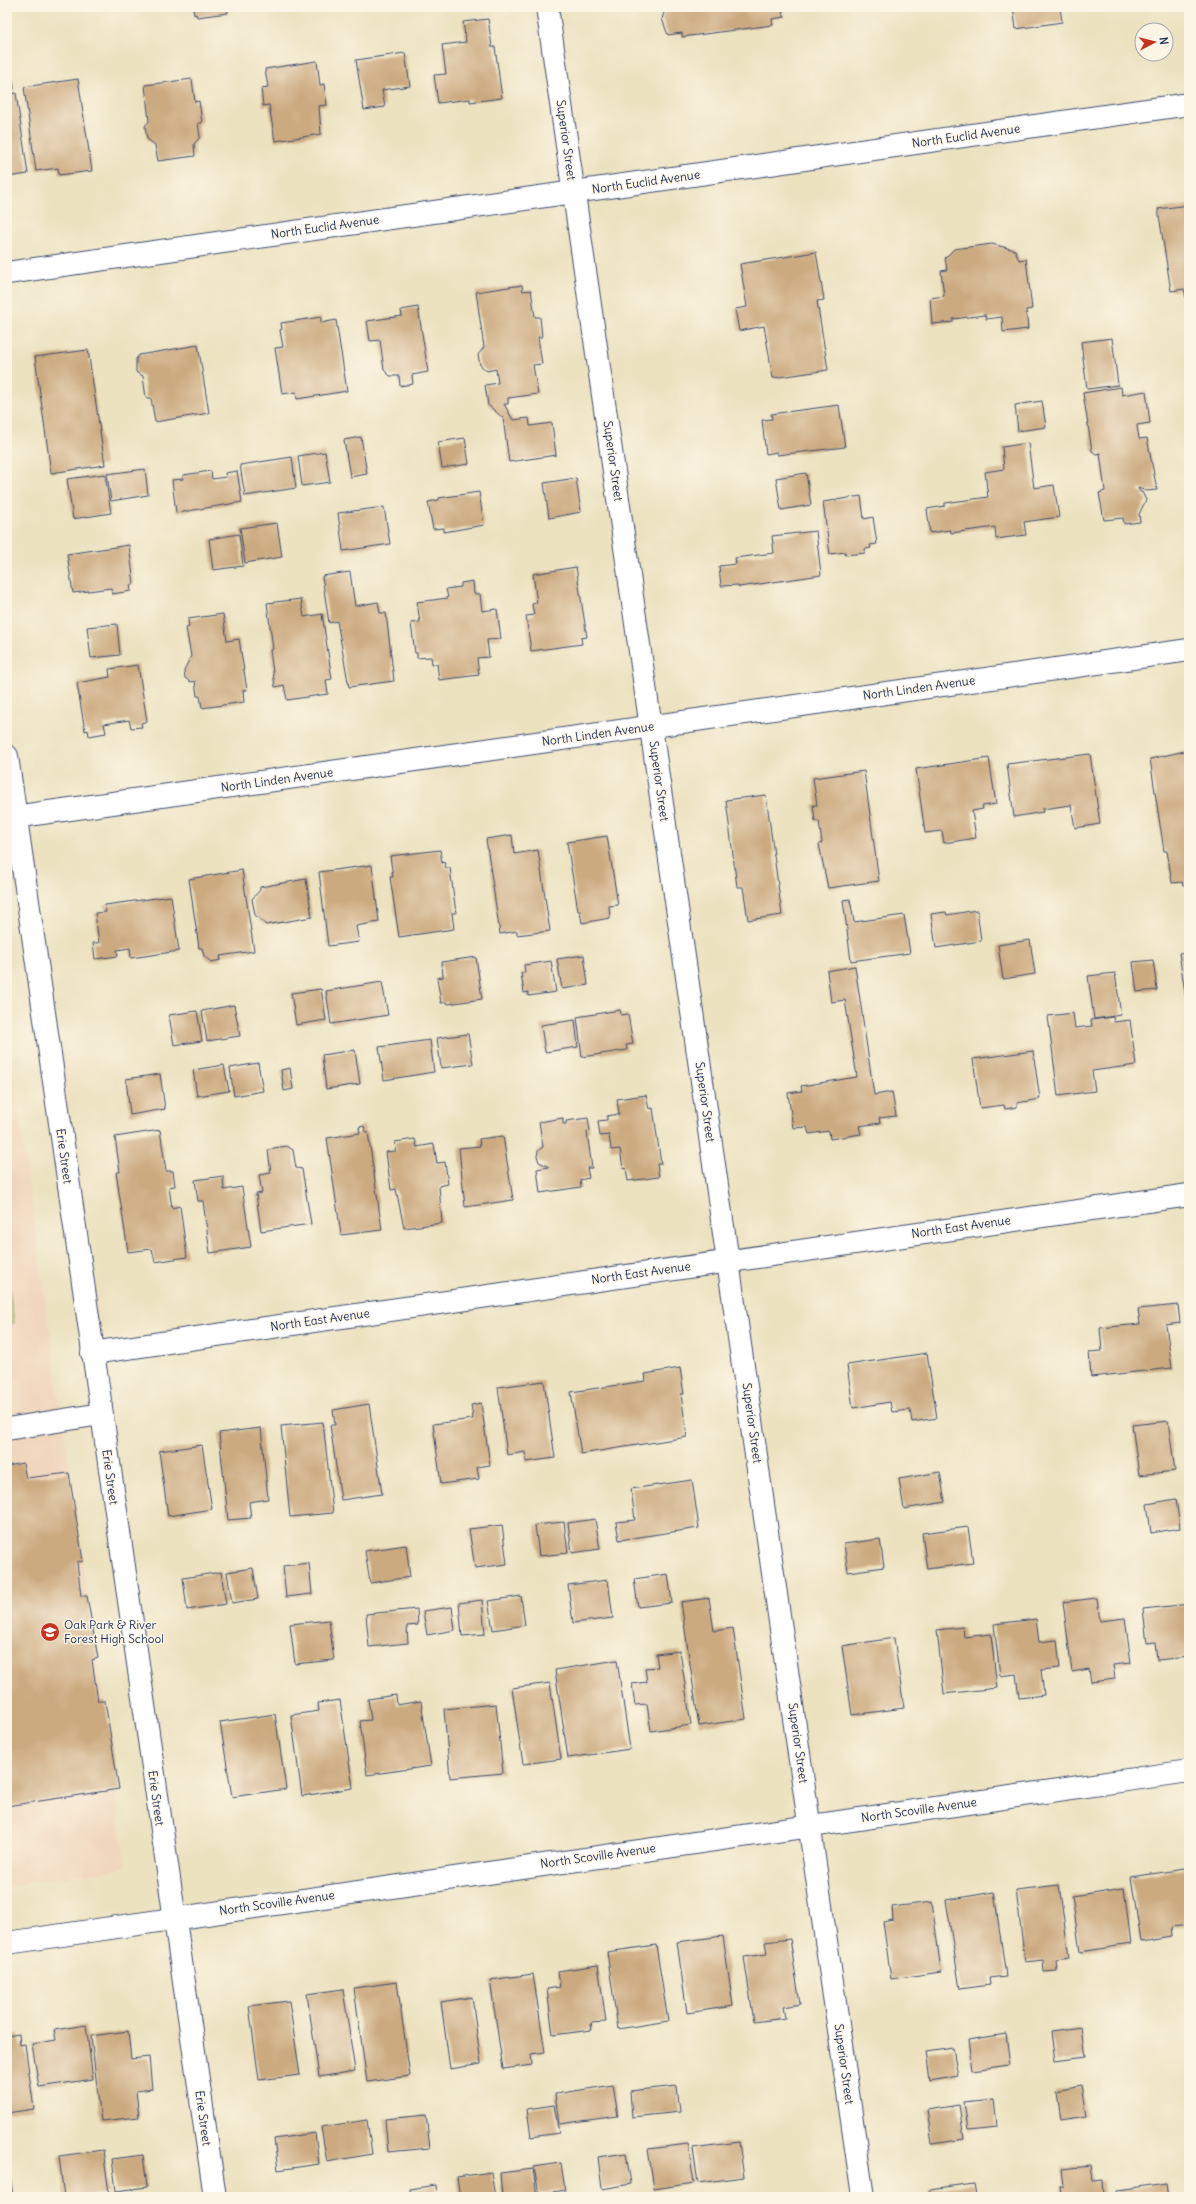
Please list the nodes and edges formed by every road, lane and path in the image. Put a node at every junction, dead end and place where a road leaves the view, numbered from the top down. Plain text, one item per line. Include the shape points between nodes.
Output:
1 (547, 7) edge
2 (1189, 104) edge
3 (574, 192) junction
4 (7, 273) edge
5 (1189, 650) edge
6 (651, 726) junction
7 (7, 756) edge
8 (11, 818) edge
9 (1189, 1195) edge
10 (728, 1260) junction
11 (92, 1353) junction
12 (101, 1414) junction
13 (7, 1429) edge
14 (1189, 1771) edge
15 (809, 1826) junction
16 (173, 1918) junction
17 (7, 1943) edge
18 (215, 2197) edge
19 (863, 2197) edge

1 - 3 street, Superior Street
2 - 3 street, North Euclid Avenue
3 - 4 street, North Euclid Avenue
3 - 6 street, Superior Street
5 - 6 street, North Linden Avenue
6 - 8 street, North Linden Avenue
6 - 10 street, Superior Street
7 - 8 street, Erie Street
8 - 11 street, Erie Street
9 - 10 street, North East Avenue
10 - 11 street, North East Avenue
10 - 15 street, Superior Street
11 - 12 street, Erie Street
12 - 13 street
12 - 16 street, Erie Street
14 - 15 street, North Scoville Avenue
15 - 16 street, North Scoville Avenue
15 - 19 street, Superior Street
16 - 17 street, North Scoville Avenue
16 - 18 street, Erie Street

